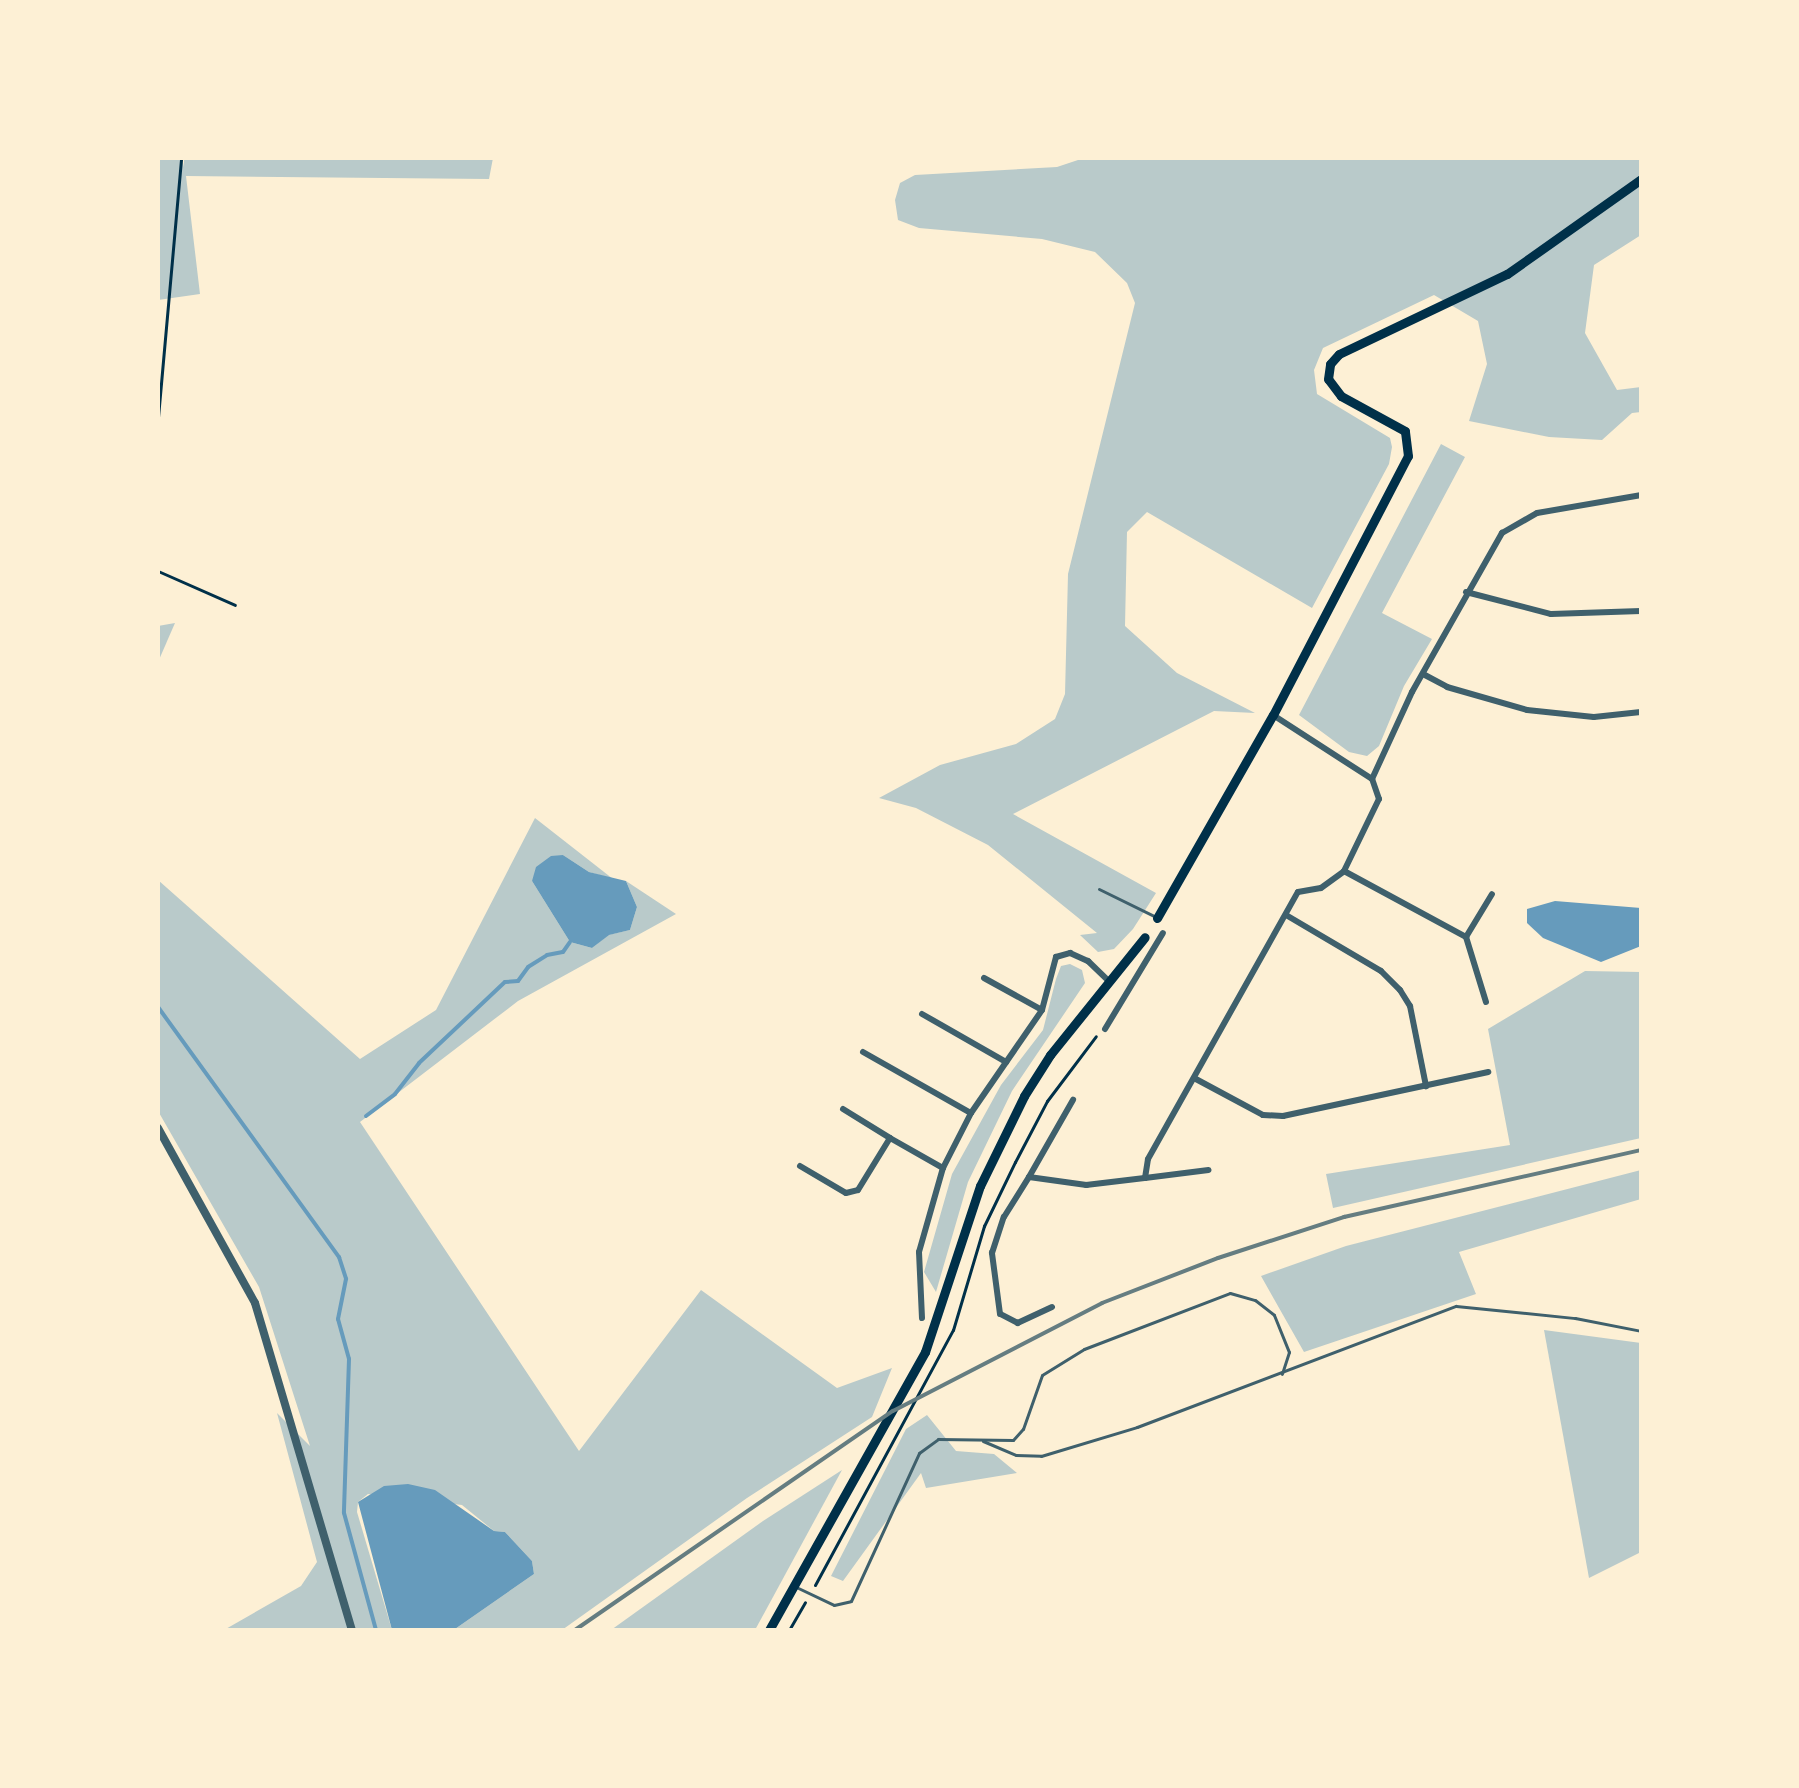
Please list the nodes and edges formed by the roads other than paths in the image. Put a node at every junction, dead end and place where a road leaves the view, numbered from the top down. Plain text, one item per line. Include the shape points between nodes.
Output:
1 (1641, 179) edge
2 (1641, 495) edge
3 (1466, 592) junction
4 (1641, 611) edge
5 (1423, 674) junction
6 (1641, 712) edge
7 (1273, 715) junction
8 (1372, 779) junction
9 (1344, 871) junction
10 (1099, 889) dead end
11 (1492, 894) dead end
12 (1286, 915) junction
13 (1157, 918) joint
14 (1163, 933) dead end
15 (1145, 937) joint
16 (1466, 937) junction
17 (1153, 951) junction
18 (984, 978) dead end
19 (1110, 982) junction
20 (1486, 1002) dead end
21 (1042, 1010) junction
22 (922, 1014) dead end
23 (1105, 1029) dead end
24 (863, 1052) dead end
25 (1006, 1062) junction
26 (1488, 1072) dead end
27 (1194, 1078) junction
28 (1426, 1086) junction
29 (1073, 1100) dead end
30 (843, 1109) dead end
31 (971, 1113) junction
32 (158, 1128) edge
33 (890, 1138) junction
34 (800, 1166) dead end
35 (943, 1168) junction
36 (1208, 1170) dead end
37 (1029, 1177) junction
38 (1145, 1178) junction
39 (1052, 1307) dead end
40 (922, 1318) dead end
41 (1641, 1331) edge
42 (1282, 1374) junction
43 (979, 1440) junction
44 (793, 1586) junction
45 (352, 1630) edge
46 (769, 1630) edge

1 - 7 main road via 1507,274 1339,354 1330,364 1328,379 1341,396 1405,431 1408,456
2 - 3 street via 1518,520 1487,553
3 - 4 street via 1551,614
3 - 5 street
5 - 6 street via 1447,687 1527,710 1594,717
5 - 8 street
7 - 8 street
7 - 13 main road
8 - 9 street via 1379,799
9 - 12 street via 1321,888 1298,892
9 - 16 street
10 - 13 lane
11 - 16 street
12 - 27 street
12 - 28 street via 1381,971 1400,990 1410,1006
14 - 17 street
15 - 17 street
15 - 19 main road
16 - 20 street
17 - 23 street
18 - 21 street
19 - 21 street via 1088,961 1070,953 1056,957
19 - 44 main road via 1050,1055 1000,1140 975,1200 935,1331
21 - 25 street
22 - 25 street
24 - 31 street
25 - 31 street
26 - 28 street
27 - 28 street via 1263,1115 1283,1116
27 - 38 street via 1148,1159
29 - 37 street
30 - 33 street
31 - 35 street
32 - 45 street via 255,1303
33 - 34 street via 858,1190 846,1193
33 - 35 street
35 - 40 street via 919,1252
36 - 38 street
37 - 38 street via 1086,1185
37 - 39 street via 1004,1217 992,1253 997,1305 1012,1323
41 - 42 lane via 1575,1318 1456,1306
42 - 43 lane via 1041,1456 1016,1455
42 - 43 lane via 1289,1352 1274,1315 1255,1300 1230,1293 1062,1359 1042,1375 1019,1435 1008,1442
43 - 44 lane via 938,1439 919,1453 851,1601 834,1605
44 - 46 main road

